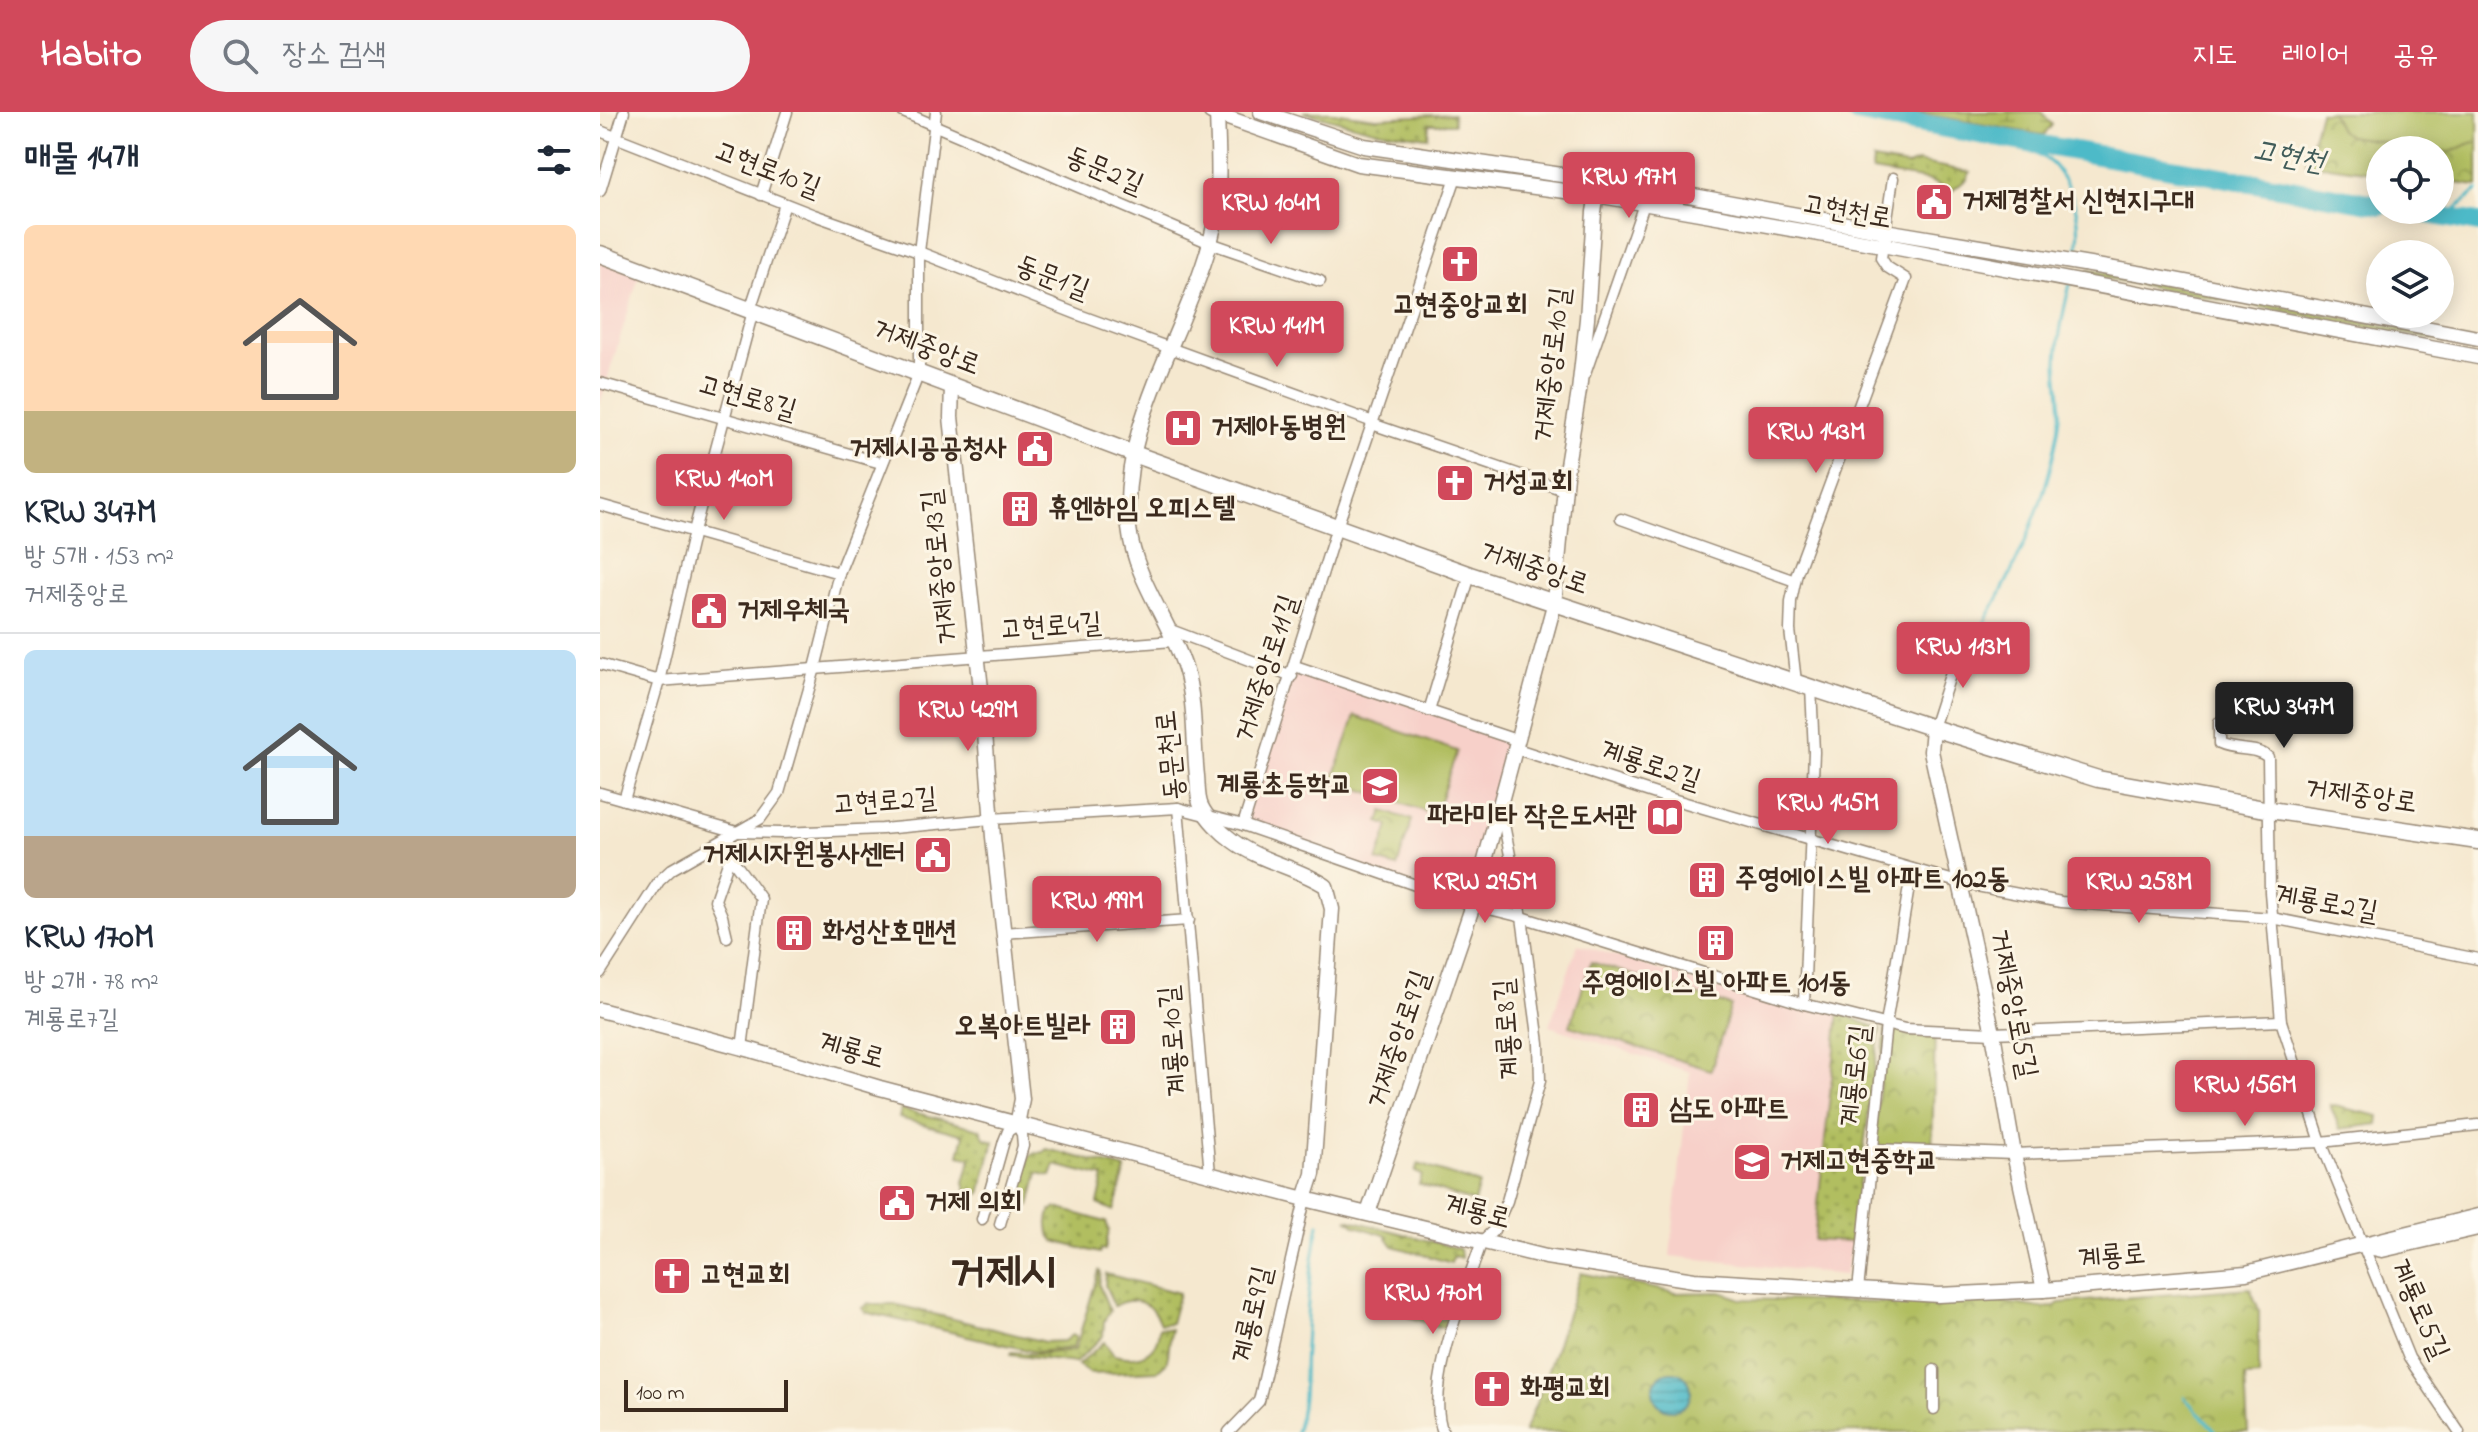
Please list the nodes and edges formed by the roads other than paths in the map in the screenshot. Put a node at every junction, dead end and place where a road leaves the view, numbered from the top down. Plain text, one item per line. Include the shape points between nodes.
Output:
1 (624, 112) edge
2 (787, 112) edge
3 (903, 112) edge
4 (936, 112) edge
5 (1261, 112) edge
6 (1215, 113) edge
7 (935, 126) junction
8 (600, 131) edge
9 (617, 138) junction
10 (1456, 177) junction
11 (1893, 178) dead end
12 (1598, 188) junction
13 (600, 191) edge
14 (761, 195) junction
15 (785, 204) junction
16 (1644, 204) junction
17 (1884, 238) junction
18 (1210, 243) junction
19 (919, 252) junction
20 (600, 254) edge
21 (1320, 281) dead end
22 (751, 311) junction
23 (2478, 338) edge
24 (1169, 348) junction
25 (2478, 357) edge
26 (919, 373) junction
27 (600, 383) edge
28 (952, 387) junction
29 (1579, 391) junction
30 (725, 417) junction
31 (1373, 423) junction
32 (1134, 454) junction
33 (881, 463) junction
34 (1564, 490) junction
35 (600, 505) edge
36 (1621, 519) dead end
37 (1337, 527) junction
38 (694, 531) junction
39 (839, 573) junction
40 (1470, 575) junction
41 (1795, 581) junction
42 (1554, 605) junction
43 (1170, 635) junction
44 (1974, 641) dead end
45 (977, 658) junction
46 (600, 664) edge
47 (815, 668) junction
48 (1293, 671) junction
49 (659, 681) junction
50 (1803, 684) junction
51 (1429, 711) junction
52 (2219, 723) dead end
53 (1933, 728) junction
54 (1515, 744) junction
55 (600, 793) edge
56 (624, 800) junction
57 (1500, 803) junction
58 (1178, 808) junction
59 (2270, 810) junction
60 (1207, 815) junction
61 (991, 819) junction
62 (1243, 825) junction
63 (737, 832) junction
64 (725, 840) junction
65 (1811, 840) junction
66 (2478, 841) edge
67 (730, 856) junction
68 (1912, 869) junction
69 (1961, 883) junction
70 (1473, 905) junction
71 (1522, 917) junction
72 (2272, 918) junction
73 (1189, 920) junction
74 (1003, 933) junction
75 (727, 937) dead end
76 (2478, 959) edge
77 (600, 973) edge
78 (1804, 1004) junction
79 (601, 1011) edge
80 (2281, 1021) junction
81 (1886, 1024) junction
82 (1993, 1033) junction
83 (742, 1048) junction
84 (1017, 1125) junction
85 (2478, 1125) edge
86 (2321, 1142) junction
87 (1873, 1149) junction
88 (2014, 1154) junction
89 (1210, 1174) junction
90 (1305, 1199) junction
91 (1368, 1213) junction
92 (2478, 1216) edge
93 (982, 1219) dead end
94 (1000, 1224) dead end
95 (2478, 1228) edge
96 (1482, 1241) junction
97 (2364, 1246) junction
98 (1858, 1290) junction
99 (2044, 1290) junction
100 (1934, 1370) dead end
101 (1934, 1409) dead end
102 (1229, 1432) edge
103 (1443, 1432) edge
104 (2459, 1432) edge

1 - 9 street
2 - 14 street
3 - 7 street, 동문2길
4 - 7 street
5 - 12 street, 고현천로 via 1364,146
6 - 10 street, 고현천로 via 1358,164
6 - 18 street, 동문천로 via 1218,195
7 - 18 street, 동문2길
7 - 19 street
8 - 9 street, 고현로10길
9 - 13 street
9 - 14 street, 고현로10길
10 - 12 street, 고현천로
10 - 31 street, 거제중앙로11길
11 - 17 street
12 - 16 street, 고현천로
12 - 17 street, 고현천로
12 - 29 street, 거제중앙로10길
14 - 15 street, 고현로10길
15 - 19 street, 고현로10길
15 - 22 street
16 - 17 street, 고현천로
16 - 29 street
17 - 23 street, 고현천로 via 2074,262
17 - 25 street, 고현천로 via 2070,280
17 - 41 street via 1882,263 1906,279
18 - 21 street
18 - 24 street, 동문천로
19 - 24 street, 동문1길
19 - 26 street
20 - 22 main road, 거제중앙로
22 - 26 main road, 거제중앙로
22 - 30 street
24 - 31 street
24 - 32 street, 동문천로
26 - 28 main road, 거제중앙로
26 - 33 street
27 - 30 street, 고현로8길
28 - 32 main road, 거제중앙로
28 - 45 street, 거제중앙로13길
29 - 34 street, 거제중앙로10길
30 - 33 street, 고현로8길
30 - 38 street
31 - 34 street
31 - 37 street, 거제중앙로11길
32 - 37 main road, 거제중앙로
32 - 43 street, 동문천로 via 1127,502 1130,532 1145,585
33 - 39 street
34 - 42 street, 거제중앙로10길
35 - 38 street
36 - 41 street
37 - 40 main road, 거제중앙로
37 - 48 street, 거제중앙로11길
38 - 39 street
38 - 49 street
39 - 47 street
40 - 42 main road, 거제중앙로
40 - 51 street
41 - 50 street via 1790,630
42 - 50 main road, 거제중앙로
42 - 54 street, 거제중앙로9길
43 - 45 street, 고현로4길
43 - 48 street, 계룡로2길
43 - 60 street, 동문천로 via 1192,696 1200,803
44 - 53 street via 1952,669
45 - 47 street, 고현로4길
45 - 61 street, 거제중앙로13길
46 - 49 street, 고현로4길
47 - 49 street, 고현로4길
47 - 63 street via 779,793 760,819
48 - 51 street, 계룡로2길
48 - 62 street, 거제중앙로11길
49 - 56 street
50 - 53 main road, 거제중앙로
50 - 65 street via 1814,752
51 - 54 street, 계룡로2길
52 - 59 street, 계룡로5길 via 2219,744 2258,750 2268,757
53 - 59 main road, 거제중앙로 via 2098,779
53 - 69 street, 거제중앙로5길 via 1931,751
54 - 57 street, 거제중앙로9길
54 - 65 street, 계룡로2길 via 1662,796
55 - 56 street, 고현로2길
56 - 63 street, 고현로2길
57 - 70 street, 거제중앙로9길
57 - 71 street, 계룡로8길
58 - 60 street, 고현로2길
58 - 61 street, 고현로2길
58 - 73 street, 계룡로10길
59 - 66 main road, 거제중앙로
59 - 72 street, 계룡로5길
60 - 62 street, 고현로2길
60 - 90 street, 동문천로 via 1232,841 1326,886 1332,909 1313,1174
61 - 63 street, 고현로2길 via 882,829
61 - 74 street, 거제중앙로13길
62 - 70 street, 고현로2길
63 - 64 street
64 - 67 street
64 - 77 street via 659,881
65 - 68 street, 계룡로2길
65 - 78 street
67 - 75 street via 715,900
67 - 83 street via 761,899
68 - 69 street, 계룡로2길
68 - 81 street, 계룡로6길
69 - 72 street, 계룡로2길 via 2061,902
69 - 82 street, 거제중앙로5길
70 - 71 street, 고현로2길
70 - 91 street, 거제중앙로9길
71 - 78 street, 고현로2길
71 - 96 street, 계룡로8길 via 1540,1081 1507,1201 1494,1230
72 - 76 street, 계룡로2길
72 - 80 street, 계룡로5길
73 - 74 street
73 - 89 street, 계룡로10길
74 - 84 street, 거제중앙로13길 via 1022,1099
78 - 81 street, 고현로2길
79 - 83 street, 계룡로
80 - 82 street, 고현로2길
80 - 86 street, 계룡로5길
81 - 82 street, 고현로2길
81 - 87 street, 계룡로6길
82 - 88 street, 거제중앙로5길
83 - 84 street, 계룡로
84 - 89 street, 계룡로
84 - 93 street via 1004,1141
84 - 94 street via 1023,1146
85 - 86 street
86 - 88 street
86 - 97 street, 계룡로5길
87 - 88 street
87 - 98 street, 계룡로6길
88 - 99 street, 거제중앙로5길
89 - 90 street, 계룡로
90 - 91 street, 계룡로
90 - 102 street, 계룡로9길 via 1259,1401
91 - 96 street, 계룡로
92 - 97 street, 계룡로
95 - 97 street, 계룡로 via 2382,1250
96 - 98 street, 계룡로 via 1546,1257 1694,1280
96 - 103 street, 계룡로8길 via 1442,1366 1437,1413
97 - 99 street, 계룡로 via 2246,1273
97 - 104 street, 계룡로5길 via 2409,1358
98 - 99 street, 계룡로 via 1939,1295
100 - 101 street

